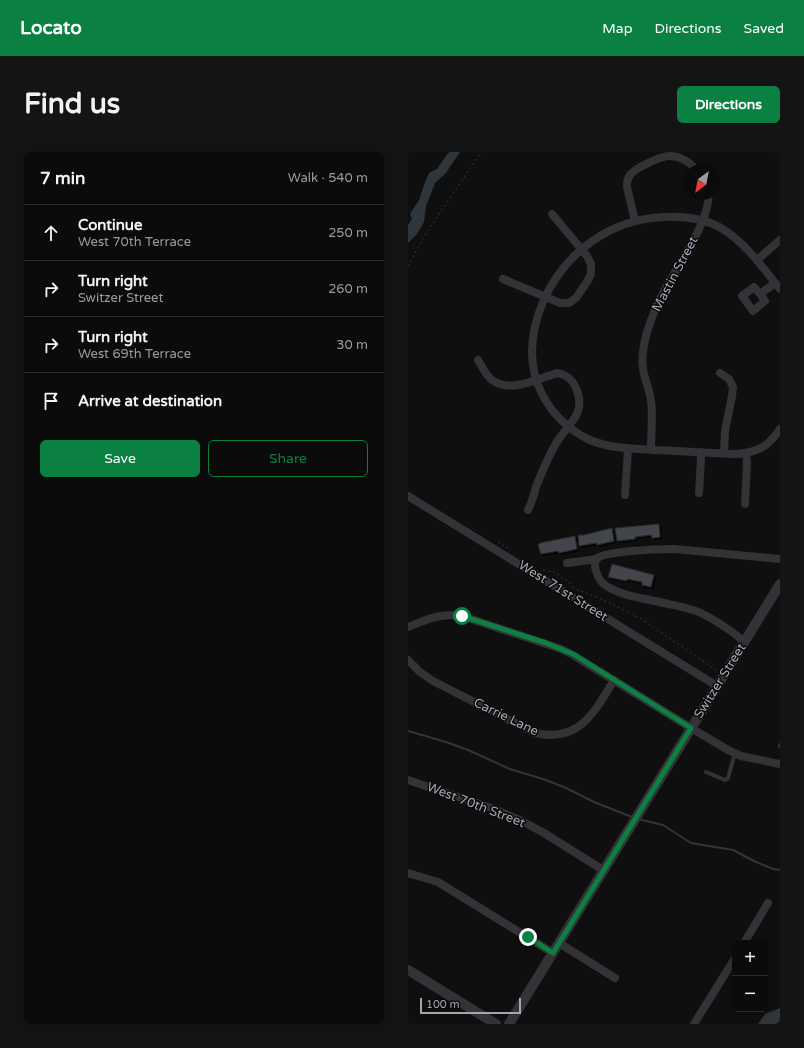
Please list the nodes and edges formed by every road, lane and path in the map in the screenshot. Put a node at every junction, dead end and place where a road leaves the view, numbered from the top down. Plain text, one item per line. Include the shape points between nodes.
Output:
1 (481, 152) edge
2 (691, 164) edge
3 (709, 200) edge
4 (552, 214) dead end
5 (702, 220) junction
6 (635, 221) junction
7 (780, 240) edge
8 (581, 249) junction
9 (757, 260) junction
10 (408, 266) edge
11 (503, 279) dead end
12 (777, 286) edge
13 (760, 294) dead end
14 (545, 298) junction
15 (478, 360) dead end
16 (720, 373) dead end
17 (536, 380) junction
18 (568, 427) junction
19 (780, 429) edge
20 (628, 449) junction
21 (651, 449) junction
22 (700, 452) junction
23 (746, 453) junction
24 (724, 454) junction
25 (699, 493) dead end
26 (625, 495) dead end
27 (408, 496) edge
28 (745, 504) dead end
29 (528, 510) dead end
30 (497, 542) dead end
31 (513, 551) dead end
32 (597, 559) junction
33 (780, 559) edge
34 (567, 563) dead end
35 (542, 570) dead end
36 (780, 584) edge
37 (408, 627) edge
38 (744, 642) junction
39 (408, 660) edge
40 (719, 672) dead end
41 (614, 680) junction
42 (717, 686) junction
43 (691, 728) junction
44 (735, 753) junction
45 (780, 764) edge
46 (706, 772) dead end
47 (408, 780) edge
48 (603, 870) junction
49 (408, 873) edge
50 (768, 903) dead end
51 (746, 940) edge
52 (559, 943) junction
53 (553, 953) junction
54 (732, 963) edge
55 (408, 970) edge
56 (615, 978) dead end
57 (496, 1024) edge
58 (509, 1024) edge
59 (694, 1024) edge

1 - 10 path via 423,238
2 - 6 street via 670,156 663,157 632,173 627,186
3 - 5 street, Mastin Street
4 - 8 street
5 - 6 street via 677,216
5 - 9 street via 720,227 736,238
5 - 21 street, Mastin Street via 659,300 649,325 642,362 651,398
6 - 8 street via 608,231
7 - 9 street
8 - 14 street via 567,262
8 - 14 street via 591,264 591,274 576,298 569,303 560,303
9 - 12 street
11 - 14 street
12 - 13 street
14 - 17 street via 534,326 531,345
15 - 17 street via 492,380 504,385 514,386
16 - 24 street via 729,379 733,387
17 - 18 street via 550,407
17 - 18 street via 558,373 571,380 580,405
18 - 20 street via 601,444
18 - 29 street via 554,446
19 - 23 street via 764,446
20 - 21 street
20 - 26 street
21 - 22 street
22 - 24 street
22 - 25 street
23 - 24 street
23 - 28 street
27 - 42 street, West 71st Street
30 - 31 path
32 - 33 street via 618,553 674,548
32 - 34 street
32 - 38 street via 596,572 600,581 613,590 694,610
35 - 40 path via 554,572 575,589 640,618
36 - 38 street, Switzer Street
37 - 41 street via 442,615 462,616 573,654
38 - 42 street, Switzer Street
39 - 41 street, Carrie Lane via 433,681 535,733 548,735 568,732 586,722
41 - 43 street
42 - 43 street, Switzer Street
43 - 44 street
43 - 48 street, Switzer Street
44 - 45 street
44 - 46 lane via 728,778 725,780
47 - 48 street, West 70th Street via 522,821
48 - 52 street, Switzer Street
49 - 53 street via 438,882
50 - 51 street
52 - 53 street, Switzer Street
52 - 56 street
53 - 58 street, Switzer Street
54 - 59 street
55 - 57 street

